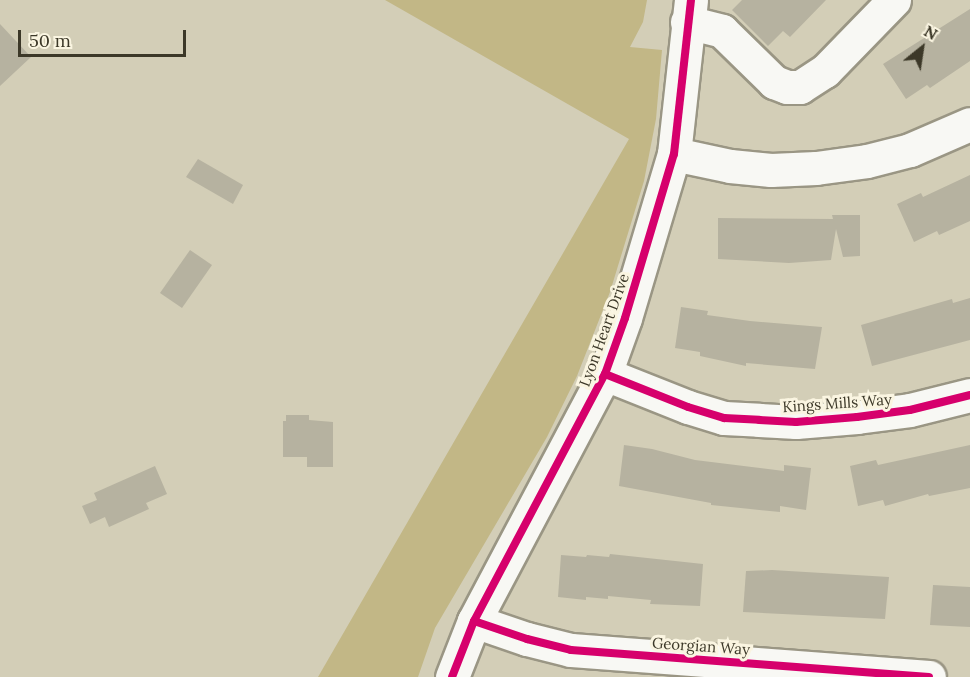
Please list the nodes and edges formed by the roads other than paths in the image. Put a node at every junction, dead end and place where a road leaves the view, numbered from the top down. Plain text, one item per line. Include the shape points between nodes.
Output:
1 (894, 0) edge
2 (689, 11) edge
3 (970, 124) edge
4 (674, 154) junction
5 (605, 374) junction
6 (970, 395) edge
7 (474, 621) junction
8 (452, 677) edge
9 (929, 677) edge

1 - 2 street via 825,70 800,87 774,82 722,32
2 - 4 street, Lyon Heart Drive
3 - 4 street via 910,150 816,168 771,170 730,166
4 - 5 street, Lyon Heart Drive
5 - 6 street, Kings Mills Way via 724,418 796,422 857,417 910,410
5 - 7 street, Lyon Heart Drive
7 - 8 street, Lyon Heart Drive
7 - 9 street, Georgian Way via 571,650

